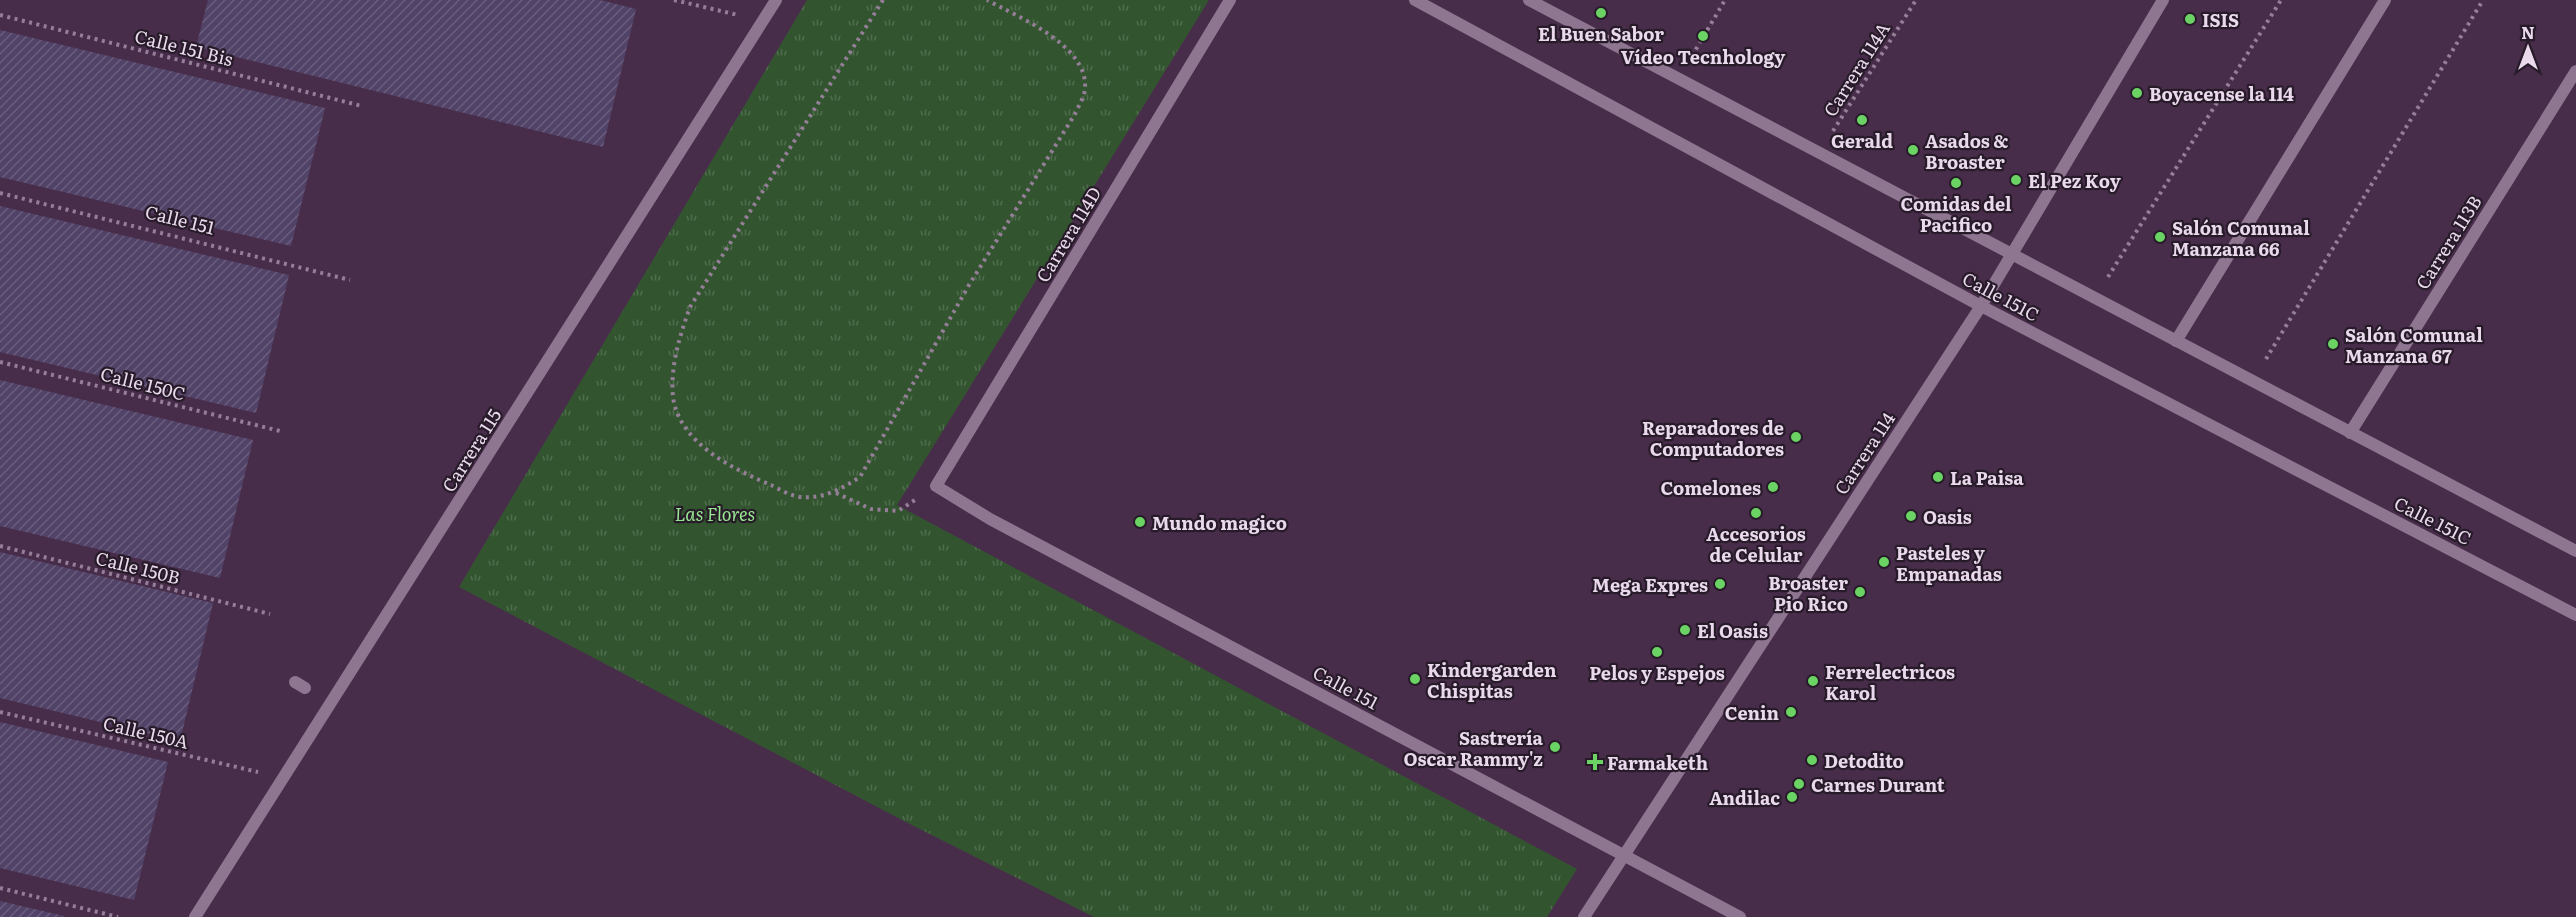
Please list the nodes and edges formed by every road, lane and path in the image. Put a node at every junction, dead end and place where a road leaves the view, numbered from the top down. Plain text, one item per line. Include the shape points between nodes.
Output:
1 (674, 0) edge
2 (776, 0) edge
3 (883, 0) edge
4 (987, 0) edge
5 (1230, 0) edge
6 (1415, 0) edge
7 (1529, 0) edge
8 (1725, 0) edge
9 (1916, 0) edge
10 (2163, 0) edge
11 (2281, 0) edge
12 (2385, 0) edge
13 (2483, 0) edge
14 (0, 15) edge
15 (762, 21) junction
16 (2576, 71) edge
17 (1679, 78) junction
18 (362, 106) dead end
19 (1819, 153) junction
20 (0, 193) edge
21 (2011, 254) junction
22 (350, 280) dead end
23 (2095, 298) junction
24 (1981, 306) junction
25 (2176, 341) junction
26 (0, 362) edge
27 (2252, 381) junction
28 (280, 431) dead end
29 (2350, 432) junction
30 (936, 486) junction
31 (835, 493) junction
32 (0, 546) edge
33 (2576, 550) edge
34 (270, 614) dead end
35 (2576, 615) edge
36 (0, 712) edge
37 (285, 778) junction
38 (1624, 857) junction
39 (0, 888) edge
40 (118, 917) edge
41 (195, 917) edge
42 (1584, 917) edge
43 (1740, 917) edge

1 - 15 path
2 - 15 street, Carrera 115
3 - 31 path via 690,307 677,344 673,396 680,419 691,436 737,471 799,497
4 - 31 path via 1059,40 1080,65 1085,88 1075,114 969,285 860,477
5 - 30 street, Carrera 114D
6 - 24 street, Calle 151C
7 - 17 street
8 - 17 path
9 - 19 path, Carrera 114A
10 - 21 street, Carrera 114
11 - 23 path
12 - 25 street
13 - 27 path
14 - 18 path, Calle 151 Bis
15 - 37 street, Carrera 115
16 - 29 street, Carrera 113B
17 - 19 street
19 - 21 street
20 - 22 path, Calle 151
21 - 23 street
21 - 24 street, Carrera 114
23 - 25 street
24 - 35 street, Calle 151C
24 - 38 street, Carrera 114
25 - 27 street
26 - 28 path, Calle 150C
27 - 29 street
29 - 33 street
30 - 31 path via 898,511 871,509
30 - 38 street, Calle 151 via 990,519
32 - 34 path, Calle 150B
36 - 37 path, Calle 150A
37 - 41 street, Carrera 115
38 - 42 street, Carrera 114
38 - 43 street, Calle 151
39 - 40 path

